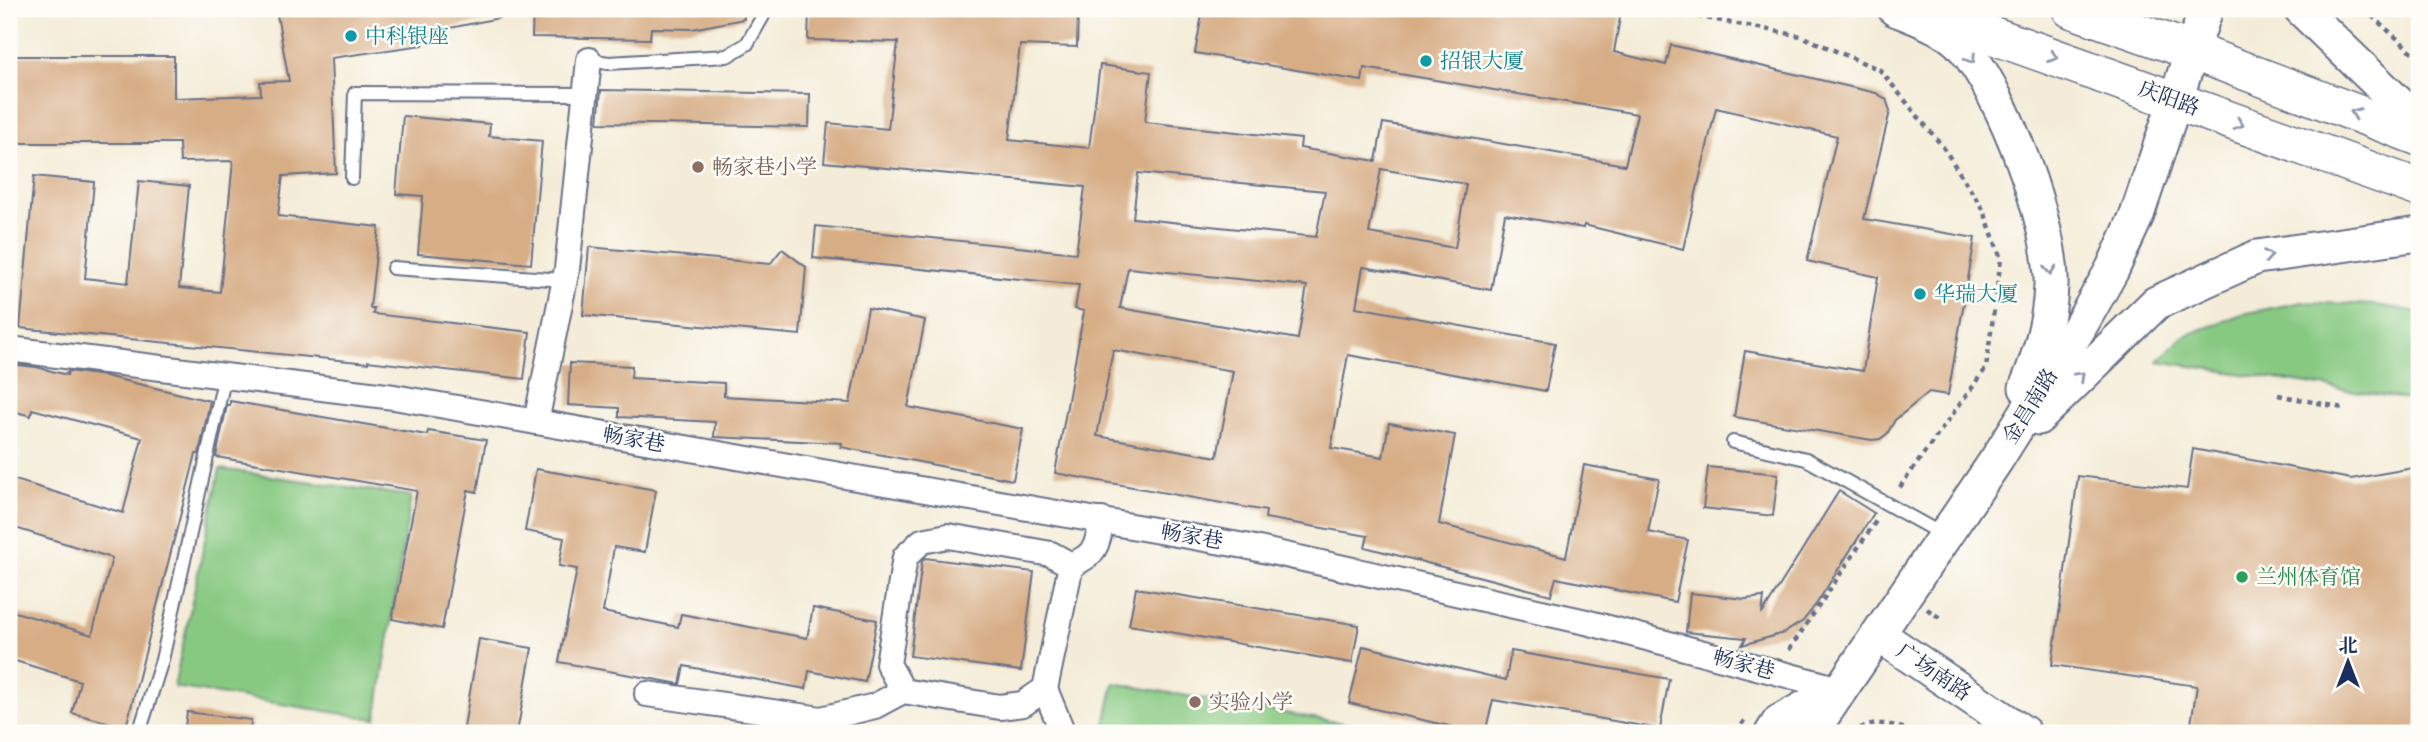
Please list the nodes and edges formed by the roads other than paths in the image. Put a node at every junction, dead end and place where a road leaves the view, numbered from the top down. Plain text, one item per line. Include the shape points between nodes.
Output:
1 (764, 9) edge
2 (1895, 9) edge
3 (1919, 9) edge
4 (2071, 9) edge
5 (2206, 9) edge
6 (2301, 9) edge
7 (589, 60) joint
8 (2184, 76) junction
9 (586, 94) junction
10 (2419, 123) edge
11 (2419, 137) edge
12 (352, 178) dead end
13 (2419, 188) edge
14 (2419, 234) edge
15 (393, 268) dead end
16 (564, 281) junction
17 (9, 349) edge
18 (225, 375) junction
19 (536, 422) junction
20 (1733, 442) dead end
21 (1997, 459) junction
22 (1102, 520) junction
23 (1945, 536) junction
24 (1071, 565) junction
25 (1879, 635) junction
26 (1045, 689) junction
27 (1840, 689) junction
28 (903, 691) junction
29 (647, 694) dead end
30 (1760, 723) edge
31 (139, 733) edge
32 (1063, 733) edge
33 (1811, 733) edge
34 (2024, 733) edge

1 - 7 lane via 747,44 727,55
2 -> 21 street via 1929,22 1964,47 1995,97 2033,188 2048,244 2052,285 2044,330 2031,377
3 -> 8 main road, 庆阳路
4 - 8 main road, 庆阳路
5 - 8 street, 金昌南路
6 - 10 street
7 - 9 street
11 -> 8 main road, 庆阳路
8 -> 13 main road, 庆阳路
8 - 21 street, 金昌南路 via 2137,215 2112,270
9 - 12 lane via 355,93
9 - 16 street
21 -> 14 street via 2156,303 2257,257
15 - 16 lane
16 - 19 street
17 - 18 street, 畅家巷
18 - 19 street, 畅家巷 via 394,397
18 - 31 lane via 162,660
19 - 22 street, 畅家巷
20 - 23 lane via 1806,459
21 - 23 street, 金昌南路
22 - 24 street via 1097,546 1086,559
22 - 27 street, 畅家巷 via 1245,546 1572,619
23 - 25 street, 金昌南路
24 - 26 street
24 - 28 street via 1051,554 948,536 922,541 905,556 888,664
25 - 27 street, 金昌南路
25 - 34 street, 广场南路
26 - 28 street via 1023,705 1000,708
26 - 32 street
27 - 30 street, 金昌南路 via 1779,722
27 - 33 street, 金昌南路
28 - 29 street via 875,706 821,719

